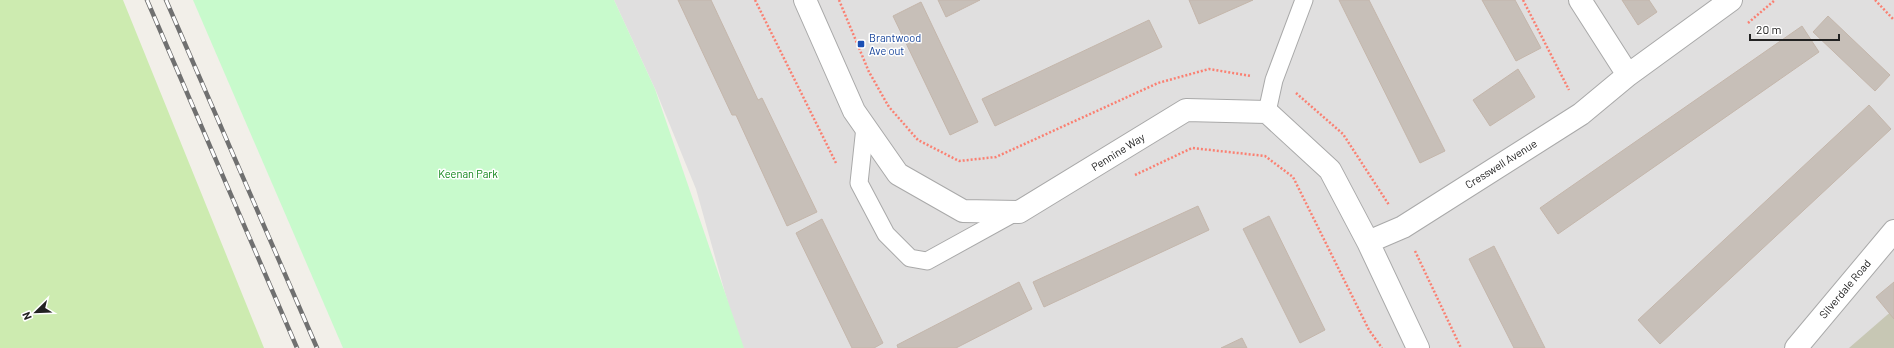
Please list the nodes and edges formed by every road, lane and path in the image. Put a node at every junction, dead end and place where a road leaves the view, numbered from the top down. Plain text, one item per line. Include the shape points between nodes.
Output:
1 (755, 0) edge
2 (805, 0) edge
3 (1304, 0) edge
4 (1523, 0) edge
5 (1580, 0) edge
6 (1731, 0) edge
7 (1875, 0) edge
8 (1894, 20) edge
9 (1628, 75) junction
10 (1267, 112) junction
11 (1581, 114) junction
12 (865, 127) junction
13 (839, 168) dead end
14 (1129, 177) dead end
15 (1016, 212) junction
16 (1894, 231) edge
17 (1368, 242) junction
18 (1412, 346) edge
19 (1382, 348) edge
20 (1796, 348) edge

1 - 13 path
2 - 12 street, Pennine Way via 854,111
3 - 10 lane via 1274,80
4 - 11 path
5 - 9 street
6 - 9 street, Cresswell Avenue
7 - 8 path
9 - 11 street, Cresswell Avenue
10 - 15 street, Pennine Way via 1186,110
10 - 17 street via 1330,170
11 - 17 street, Cresswell Avenue via 1403,227
12 - 15 street, Pennine Way via 898,174 963,211
12 - 15 lane via 859,183 886,234 910,258 927,261
14 - 19 path via 1192,148 1264,156 1293,177 1369,330
16 - 20 street, Silverdale Road
17 - 18 street

